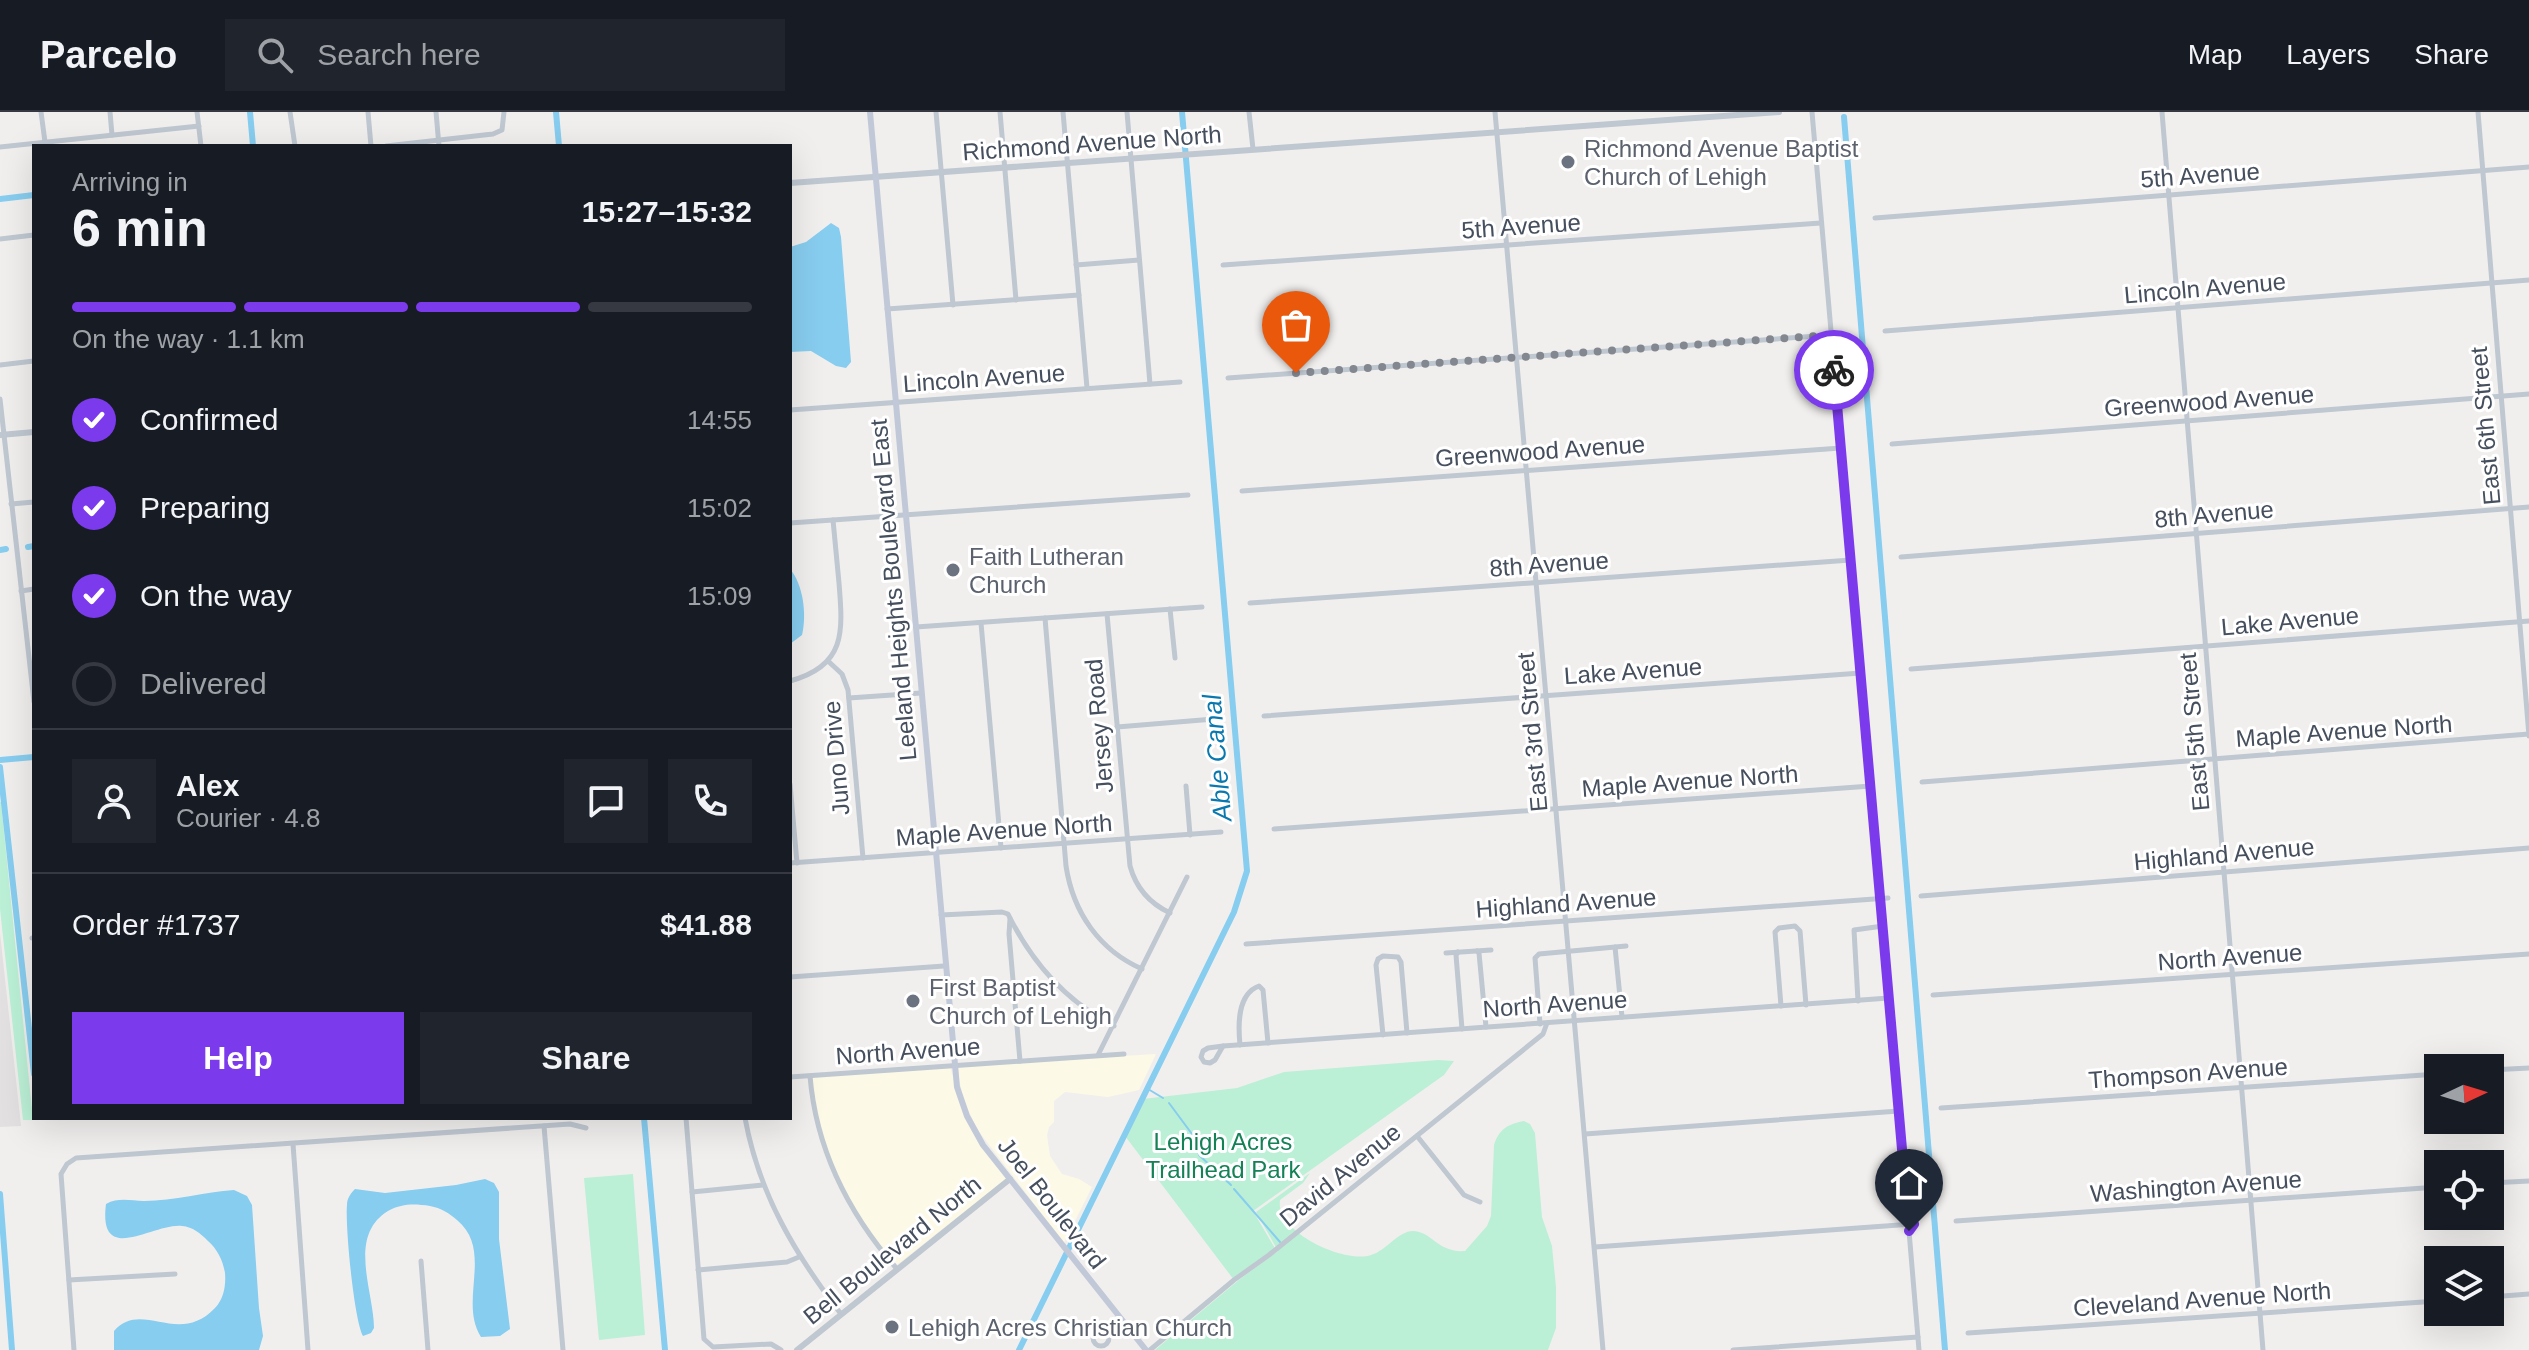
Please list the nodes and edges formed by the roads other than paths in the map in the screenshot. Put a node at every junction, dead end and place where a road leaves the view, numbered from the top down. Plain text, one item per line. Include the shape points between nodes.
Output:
1 (41, 112) edge
2 (110, 112) edge
3 (197, 112) edge
4 (290, 112) edge
5 (368, 112) edge
6 (436, 112) edge
7 (504, 112) edge
8 (870, 112) edge
9 (936, 112) edge
10 (1000, 112) edge
11 (1063, 112) edge
12 (1127, 112) edge
13 (1249, 112) edge
14 (1495, 112) edge
15 (1779, 112) edge
16 (1812, 112) edge
17 (2162, 112) edge
18 (2478, 112) edge
19 (199, 126) junction
20 (1496, 132) junction
21 (112, 135) junction
22 (45, 142) junction
23 (438, 143) edge
24 (201, 144) edge
25 (295, 144) edge
26 (371, 144) edge
27 (0, 147) edge
28 (1253, 149) junction
29 (1130, 158) junction
30 (1067, 163) junction
31 (1004, 167) junction
32 (2529, 167) edge
33 (2483, 171) junction
34 (942, 172) junction
35 (875, 176) junction
36 (792, 183) edge
37 (2169, 195) junction
38 (1875, 218) dead end
39 (1821, 223) junction
40 (32, 235) edge
41 (0, 239) edge
42 (1507, 245) junction
43 (1139, 260) junction
44 (1076, 265) junction
45 (1223, 265) dead end
46 (2529, 280) edge
47 (2492, 283) junction
48 (1079, 295) junction
49 (1016, 300) junction
50 (953, 305) junction
51 (2178, 308) junction
52 (887, 309) junction
53 (1885, 331) dead end
54 (1831, 335) junction
55 (1517, 357) junction
56 (32, 361) edge
57 (0, 365) edge
58 (1228, 378) dead end
59 (1180, 382) dead end
60 (1150, 384) junction
61 (1087, 388) junction
62 (2529, 394) edge
63 (2501, 396) junction
64 (0, 399) edge
65 (895, 402) junction
66 (792, 410) edge
67 (2187, 420) junction
68 (32, 432) edge
69 (2, 435) edge
70 (1892, 444) dead end
71 (1841, 448) junction
72 (1527, 470) junction
73 (1242, 491) dead end
74 (1188, 495) dead end
75 (32, 502) edge
76 (11, 504) junction
77 (2529, 507) edge
78 (2510, 508) junction
79 (905, 514) junction
80 (833, 520) junction
81 (792, 523) edge
82 (2196, 533) junction
83 (1901, 557) dead end
84 (1851, 560) junction
85 (1537, 583) junction
86 (32, 589) edge
87 (21, 591) junction
88 (1250, 603) dead end
89 (1202, 607) dead end
90 (1170, 609) junction
91 (1107, 614) junction
92 (1045, 618) junction
93 (2520, 621) junction
94 (2529, 621) edge
95 (981, 623) junction
96 (915, 627) junction
97 (2205, 646) junction
98 (1175, 658) dead end
99 (828, 661) junction
100 (1911, 669) dead end
101 (1861, 673) junction
102 (792, 680) edge
103 (32, 685) edge
104 (921, 693) junction
105 (1547, 696) junction
106 (849, 698) junction
107 (1264, 716) dead end
108 (1214, 719) dead end
109 (1117, 727) junction
110 (2529, 735) edge
111 (2215, 759) junction
112 (1922, 782) dead end
113 (1186, 786) dead end
114 (1871, 786) junction
115 (1557, 808) junction
116 (792, 824) edge
117 (1274, 829) dead end
118 (1221, 832) dead end
119 (1190, 835) junction
120 (1127, 839) junction
121 (1064, 844) junction
122 (1001, 848) junction
123 (2529, 848) edge
124 (935, 853) junction
125 (863, 858) junction
126 (794, 863) edge
127 (2224, 872) junction
128 (1187, 877) dead end
129 (1921, 896) dead end
130 (1884, 898) junction
131 (1170, 913) junction
132 (940, 915) junction
133 (1010, 919) junction
134 (1566, 921) junction
135 (1883, 926) junction
136 (1246, 944) dead end
137 (1626, 946) dead end
138 (1615, 947) junction
139 (1491, 950) dead end
140 (1477, 951) junction
141 (1569, 951) junction
142 (1458, 952) junction
143 (1446, 953) dead end
144 (2529, 954) edge
145 (1381, 957) junction
146 (1369, 959) dead end
147 (944, 966) junction
148 (1142, 969) junction
149 (2232, 975) junction
150 (792, 977) edge
151 (1933, 995) dead end
152 (1889, 998) junction
153 (1858, 1001) junction
154 (1806, 1005) junction
155 (1781, 1006) junction
156 (1622, 1017) junction
157 (1575, 1021) junction
158 (1544, 1023) junction
159 (1114, 1026) junction
160 (1486, 1027) junction
161 (1462, 1029) junction
162 (1407, 1033) junction
163 (1383, 1035) junction
164 (1268, 1043) junction
165 (1240, 1045) junction
166 (1223, 1046) dead end
167 (1124, 1054) dead end
168 (1098, 1056) junction
169 (1020, 1061) junction
170 (953, 1066) junction
171 (2529, 1068) edge
172 (2504, 1069) edge
173 (2424, 1075) edge
174 (810, 1076) junction
175 (792, 1077) edge
176 (2241, 1087) junction
177 (1941, 1108) dead end
178 (1899, 1111) junction
179 (686, 1120) edge
180 (746, 1120) edge
181 (544, 1126) junction
182 (586, 1128) dead end
183 (1585, 1134) junction
184 (1417, 1136) junction
185 (293, 1144) junction
186 (1010, 1179) junction
187 (2529, 1181) edge
188 (2504, 1182) edge
189 (763, 1185) junction
190 (2424, 1188) edge
191 (692, 1192) junction
192 (2251, 1201) junction
193 (1480, 1202) dead end
194 (1956, 1221) dead end
195 (1914, 1224) junction
196 (1595, 1247) junction
197 (799, 1257) junction
198 (421, 1261) dead end
199 (897, 1269) junction
200 (698, 1270) junction
201 (175, 1274) dead end
202 (69, 1280) junction
203 (2529, 1294) edge
204 (2504, 1296) edge
205 (2424, 1302) edge
206 (2260, 1313) junction
207 (841, 1314) junction
208 (1122, 1320) junction
209 (1107, 1333) dead end
210 (1968, 1333) dead end
211 (1918, 1337) junction
212 (74, 1350) edge
213 (308, 1350) edge
214 (428, 1350) edge
215 (563, 1350) edge
216 (781, 1350) edge
217 (797, 1350) edge
218 (1148, 1350) edge
219 (1603, 1350) edge
220 (1733, 1350) edge
221 (1919, 1350) edge
222 (2263, 1350) edge

1 - 22 street
2 - 21 street
3 - 19 street
4 - 25 street
5 - 26 street
6 - 23 street
7 - 23 street via 502,130
8 - 35 main road, Leeland Heights Boulevard East
9 - 34 street
10 - 31 street
11 - 30 street
12 - 29 street
13 - 28 street
14 - 20 street, East 3rd Street
15 - 20 street, Richmond Avenue North
16 - 39 street
17 - 37 street, East 5th Street
18 - 33 street, East 6th Street
19 - 21 street
19 - 24 street
20 - 28 street, Richmond Avenue North
20 - 42 street, East 3rd Street
21 - 22 street
22 - 27 street
28 - 29 street, Richmond Avenue North
29 - 30 street, Richmond Avenue North
29 - 43 street
30 - 31 street, Richmond Avenue North
30 - 44 street
31 - 34 street, Richmond Avenue North
31 - 49 street
32 - 33 street, 5th Avenue
33 - 37 street, 5th Avenue
33 - 47 street, East 6th Street
34 - 35 street, Richmond Avenue North
34 - 50 street
35 - 36 street, Richmond Avenue North
35 - 52 main road, Leeland Heights Boulevard East
37 - 38 street, 5th Avenue
37 - 51 street, East 5th Street
39 - 42 street, 5th Avenue
39 - 54 street
40 - 41 street
42 - 45 street, 5th Avenue
42 - 55 street, East 3rd Street
43 - 44 street
43 - 60 street
44 - 48 street
46 - 47 street, Lincoln Avenue
47 - 51 street, Lincoln Avenue
47 - 63 street, East 6th Street
48 - 49 street
48 - 61 street
49 - 50 street
50 - 52 street
51 - 53 street, Lincoln Avenue
51 - 67 street, East 5th Street
52 - 65 main road, Leeland Heights Boulevard East
54 - 55 street
54 - 71 street
55 - 58 street
55 - 72 street, East 3rd Street
56 - 57 street
59 - 60 street, Lincoln Avenue
60 - 61 street, Lincoln Avenue
61 - 65 street, Lincoln Avenue
62 - 63 street, Greenwood Avenue
63 - 67 street, Greenwood Avenue
63 - 78 street, East 6th Street
64 - 69 street
65 - 66 street, Lincoln Avenue
65 - 79 main road, Leeland Heights Boulevard East
67 - 70 street, Greenwood Avenue
67 - 82 street, East 5th Street
68 - 69 street
69 - 76 street
71 - 72 street, Greenwood Avenue
71 - 84 street
72 - 73 street, Greenwood Avenue
72 - 85 street, East 3rd Street
74 - 79 street
75 - 76 street
76 - 87 street
77 - 78 street, 8th Avenue
78 - 82 street, 8th Avenue
78 - 93 street, East 6th Street
79 - 80 street
79 - 96 main road, Leeland Heights Boulevard East
80 - 81 street
80 - 99 street via 842,626
82 - 83 street, 8th Avenue
82 - 97 street, East 5th Street
84 - 85 street, 8th Avenue
84 - 101 street
85 - 88 street, 8th Avenue
85 - 105 street, East 3rd Street
86 - 87 street
87 - 103 street
89 - 90 street
90 - 91 street
90 - 98 street
91 - 92 street
91 - 109 street, Jersey Road
92 - 95 street
92 - 121 street
93 - 94 street, Lake Avenue
93 - 97 street, Lake Avenue
93 - 110 street, East 6th Street
95 - 96 street
95 - 122 street
96 - 104 main road, Leeland Heights Boulevard East
97 - 100 street, Lake Avenue
97 - 111 street, East 5th Street
99 - 102 street via 811,675
99 - 106 street, Juno Drive via 845,678
101 - 105 street, Lake Avenue
101 - 114 street
104 - 106 street
104 - 124 main road, Leeland Heights Boulevard East
105 - 107 street, Lake Avenue
105 - 115 street, East 3rd Street
106 - 125 street, Juno Drive
108 - 109 street
109 - 120 street, Jersey Road
110 - 111 street, Maple Avenue North
111 - 112 street, Maple Avenue North
111 - 127 street, East 5th Street
113 - 119 street
114 - 115 street, Maple Avenue North
114 - 130 street
115 - 117 street, Maple Avenue North
115 - 134 street, East 3rd Street
116 - 126 street
118 - 119 street, Maple Avenue North
119 - 120 street, Maple Avenue North
120 - 121 street, Maple Avenue North
120 - 131 street, Jersey Road via 1138,885 1149,900
121 - 122 street, Maple Avenue North
121 - 148 street via 1070,886 1084,920 1111,951
122 - 124 street, Maple Avenue North
123 - 127 street, Highland Avenue
124 - 125 street, Maple Avenue North
124 - 132 main road, Leeland Heights Boulevard East
125 - 126 street, Maple Avenue North
127 - 129 street, Highland Avenue
127 - 149 street, East 5th Street
128 - 131 street
130 - 134 street, Highland Avenue
130 - 135 street
131 - 148 street
132 - 133 street via 1002,912
132 - 147 main road, Leeland Heights Boulevard East
133 - 159 street via 1053,982
133 - 169 street
134 - 136 street, Highland Avenue
134 - 141 street, East 3rd Street
135 - 152 street
135 - 153 street via 1854,930
137 - 138 street
138 - 141 street
138 - 156 street
139 - 140 street
140 - 142 street
140 - 160 street
141 - 157 street, East 3rd Street
141 - 158 street via 1535,958
142 - 143 street
142 - 161 street
144 - 149 street, North Avenue
145 - 146 street
145 - 162 street via 1393,955 1401,962
145 - 163 street via 1376,965
147 - 150 street
147 - 170 main road, Leeland Heights Boulevard East
148 - 159 street
149 - 151 street, North Avenue
149 - 176 street, East 5th Street
152 - 153 street, North Avenue
152 - 178 street
153 - 154 street, North Avenue
154 - 155 street, North Avenue
154 - 155 street via 1800,931 1795,926 1775,932
155 - 156 street, North Avenue
156 - 157 street, North Avenue
157 - 158 street, North Avenue
157 - 183 street, East 3rd Street
158 - 160 street, North Avenue
158 - 184 street, David Avenue via 1543,1034
159 - 168 street
160 - 161 street, North Avenue
161 - 162 street, North Avenue
162 - 163 street, North Avenue
163 - 164 street, North Avenue
164 - 165 street, North Avenue
164 - 165 street via 1259,986 1238,1016
165 - 166 street, North Avenue
167 - 168 street, North Avenue
168 - 169 street, North Avenue
169 - 170 street, North Avenue
170 - 174 street, North Avenue
170 - 186 main road, Joel Boulevard via 974,1131
171 - 172 street
173 - 176 street, Thompson Avenue
174 - 175 street, North Avenue
174 - 199 street via 820,1132 841,1187
176 - 177 street, Thompson Avenue
176 - 192 street, East 5th Street
178 - 183 street
178 - 195 street via 1908,1218
179 - 191 street
180 - 189 street
181 - 182 street
181 - 185 street
181 - 215 street
183 - 196 street, East 3rd Street
184 - 193 street via 1464,1195
184 - 218 street, David Avenue
185 - 202 street via 76,1158 61,1174
185 - 213 street
186 - 199 street, Bell Boulevard North
186 - 208 main road, Joel Boulevard
187 - 188 street
189 - 191 street
189 - 197 street
190 - 192 street, Washington Avenue
191 - 200 street
192 - 194 street, Washington Avenue
192 - 206 street, East 5th Street
195 - 196 street
195 - 211 street via 1909,1231
196 - 219 street, East 3rd Street
197 - 200 street
197 - 207 street
198 - 214 street
199 - 207 street, Bell Boulevard North
200 - 216 street via 708,1345 771,1344
201 - 202 street
202 - 212 street
203 - 204 street
205 - 206 street, Cleveland Avenue North
206 - 210 street, Cleveland Avenue North
206 - 222 street, East 5th Street
207 - 217 street, Bell Boulevard North
208 - 209 street
208 - 218 main road, Joel Boulevard
211 - 220 street
211 - 221 street

